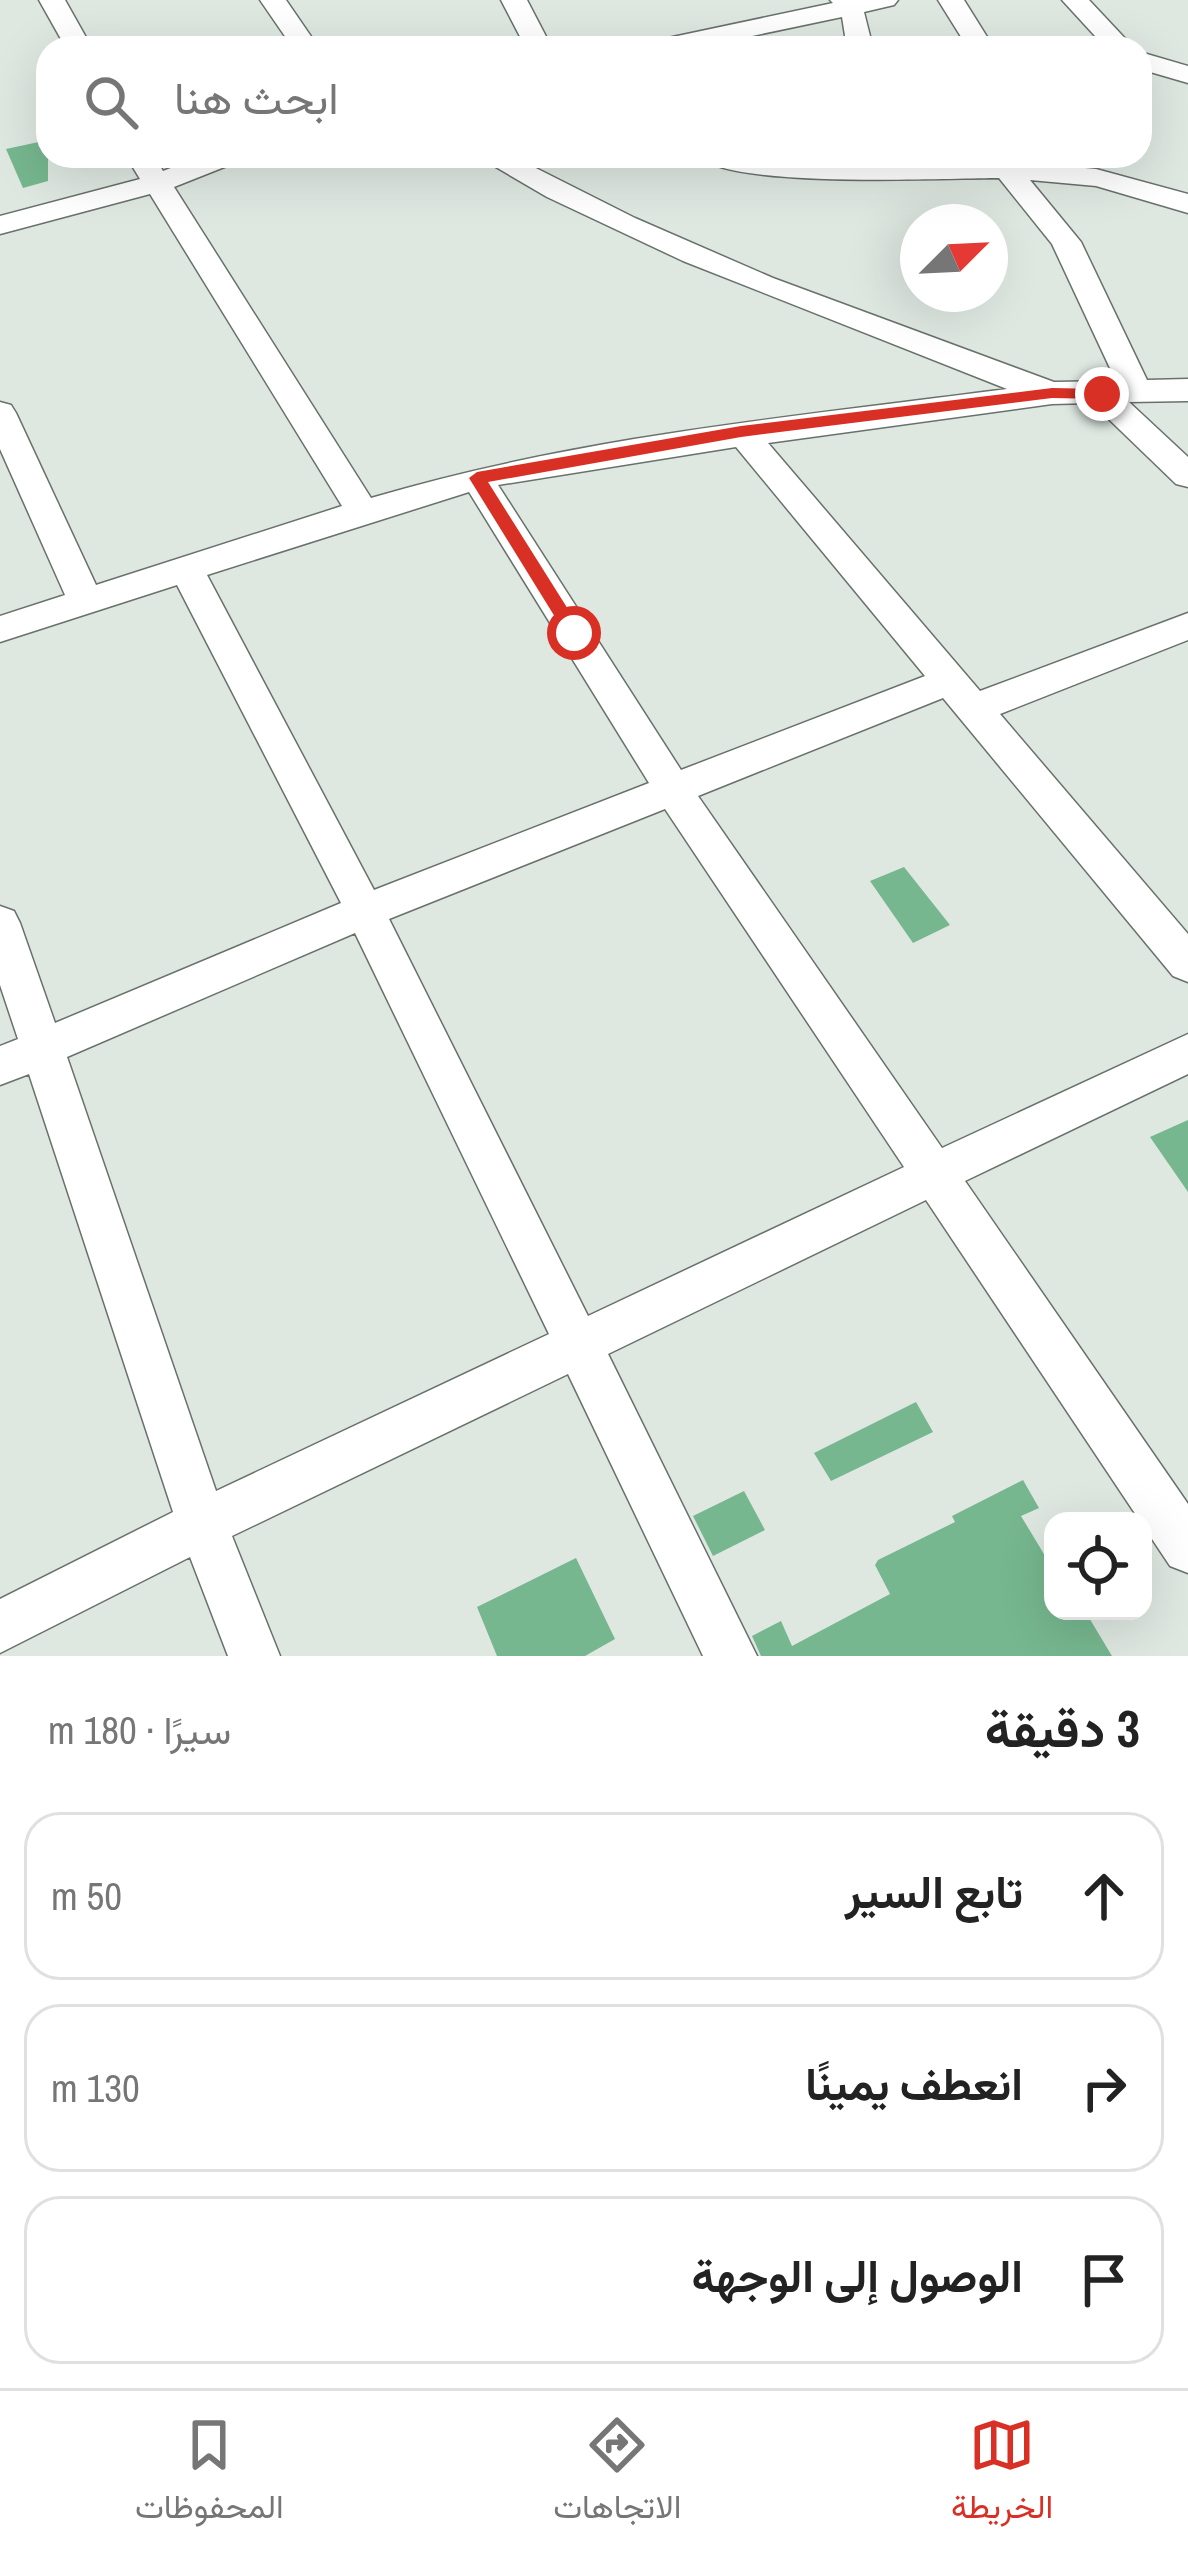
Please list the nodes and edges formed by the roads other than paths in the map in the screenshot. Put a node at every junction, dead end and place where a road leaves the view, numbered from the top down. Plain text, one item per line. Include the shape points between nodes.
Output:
1 (52, 0) edge
2 (273, 0) edge
3 (514, 0) edge
4 (885, 0) edge
5 (951, 0) edge
6 (1075, 0) edge
7 (847, 4) edge
8 (72, 36) edge
9 (297, 36) edge
10 (533, 36) edge
11 (710, 36) edge
12 (860, 36) edge
13 (974, 36) edge
14 (1110, 36) edge
15 (1152, 64) edge
16 (1188, 75) edge
17 (514, 168) edge
18 (822, 168) edge
19 (953, 168) edge
20 (1002, 168) edge
21 (1018, 168) edge
22 (147, 170) edge
23 (1188, 204) edge
24 (0, 225) edge
25 (1188, 390) edge
26 (1052, 393) junction
27 (1137, 393) junction
28 (1102, 394) junction
29 (0, 413) edge
30 (741, 432) junction
31 (1188, 476) edge
32 (477, 478) junction
33 (363, 512) junction
34 (186, 568) junction
35 (86, 602) junction
36 (1188, 626) edge
37 (0, 628) edge
38 (959, 696) junction
39 (672, 788) junction
40 (364, 910) junction
41 (0, 923) edge
42 (1188, 964) edge
43 (44, 1048) junction
44 (1188, 1053) edge
45 (0, 1066) edge
46 (934, 1174) junction
47 (577, 1346) junction
48 (202, 1524) junction
49 (1188, 1547) edge
50 (0, 1627) edge
51 (254, 1656) edge
52 (731, 1656) edge

1 - 8 street
2 - 9 street
3 - 10 street
4 - 7 street
5 - 13 street
6 - 14 street
7 - 11 street
7 - 12 street
15 - 16 street
17 - 26 street via 634,230 870,330
18 - 19 street
20 - 27 street via 1066,242
21 - 23 street via 1144,184
22 - 24 street
22 - 33 street
25 - 27 street
26 - 28 street
26 - 30 street
27 - 28 street
28 - 31 street
29 - 35 street
30 - 32 street
30 - 38 street
32 - 33 street
32 - 39 street
33 - 34 street
34 - 35 street
34 - 40 street
35 - 37 street
36 - 38 street
38 - 39 street
38 - 42 street
39 - 40 street
39 - 46 street
40 - 43 street
40 - 47 street
41 - 43 street
43 - 45 street
43 - 48 street
44 - 46 street
46 - 47 street
46 - 49 street
47 - 48 street
47 - 52 street
48 - 50 street
48 - 51 street

